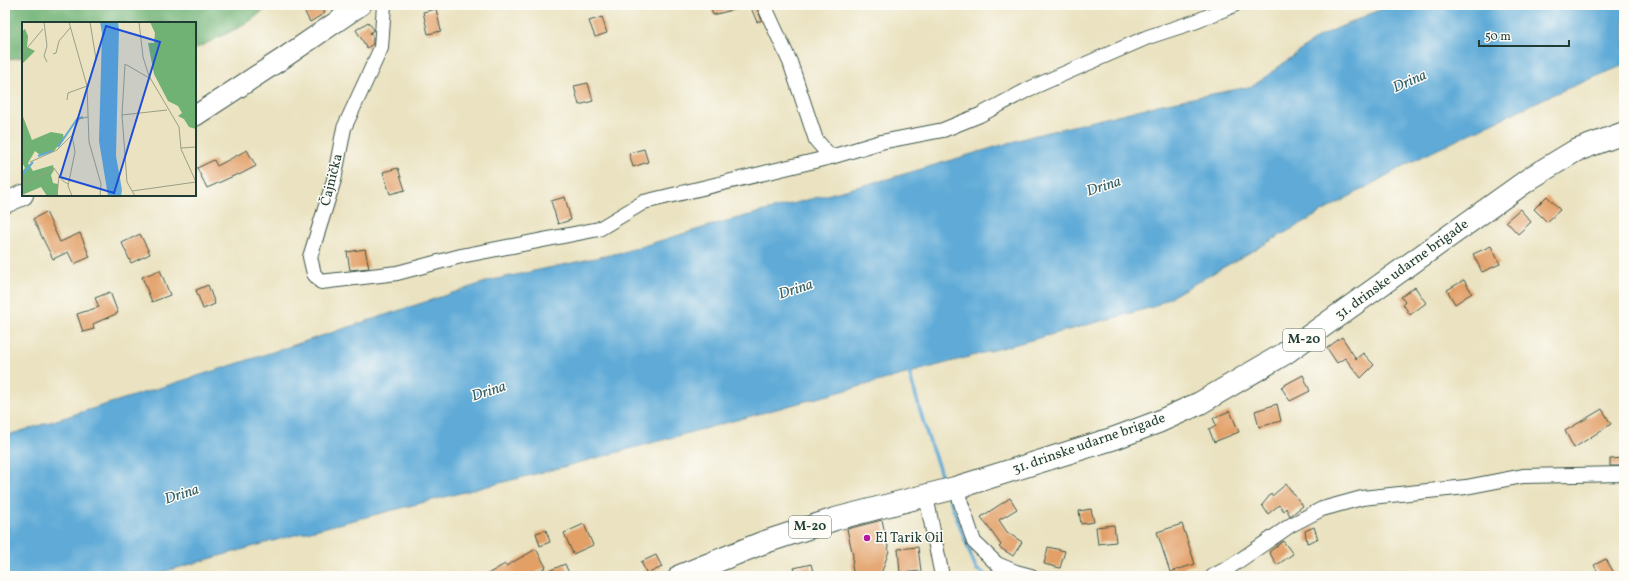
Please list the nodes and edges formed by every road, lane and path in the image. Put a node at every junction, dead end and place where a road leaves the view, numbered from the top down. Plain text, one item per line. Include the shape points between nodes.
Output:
1 (362, 5) edge
2 (384, 5) edge
3 (764, 5) edge
4 (1234, 5) edge
5 (196, 115) edge
6 (1624, 133) edge
7 (831, 157) junction
8 (22, 195) edge
9 (5, 203) edge
10 (1624, 474) edge
11 (945, 491) junction
12 (680, 576) edge
13 (942, 576) edge
14 (1031, 576) edge
15 (1213, 576) edge

1 - 5 main road
2 - 7 street, Čajnička via 381,48 344,128 334,180 310,257 314,274 321,282 397,273 460,256 598,230 644,202
3 - 7 street via 790,62 816,140
4 - 7 street via 1197,22 1148,37 943,130 880,142
6 - 11 main road, 31. drinske udarne brigade / M-20 via 1575,151 1532,177 1284,354 1200,403 1115,438
8 - 9 main road
10 - 15 street via 1523,476 1466,487 1362,498 1322,509 1291,525
11 - 12 main road, 31. drinske udarne brigade / M-20 via 809,527
11 - 13 street
11 - 14 street via 974,542 997,564

